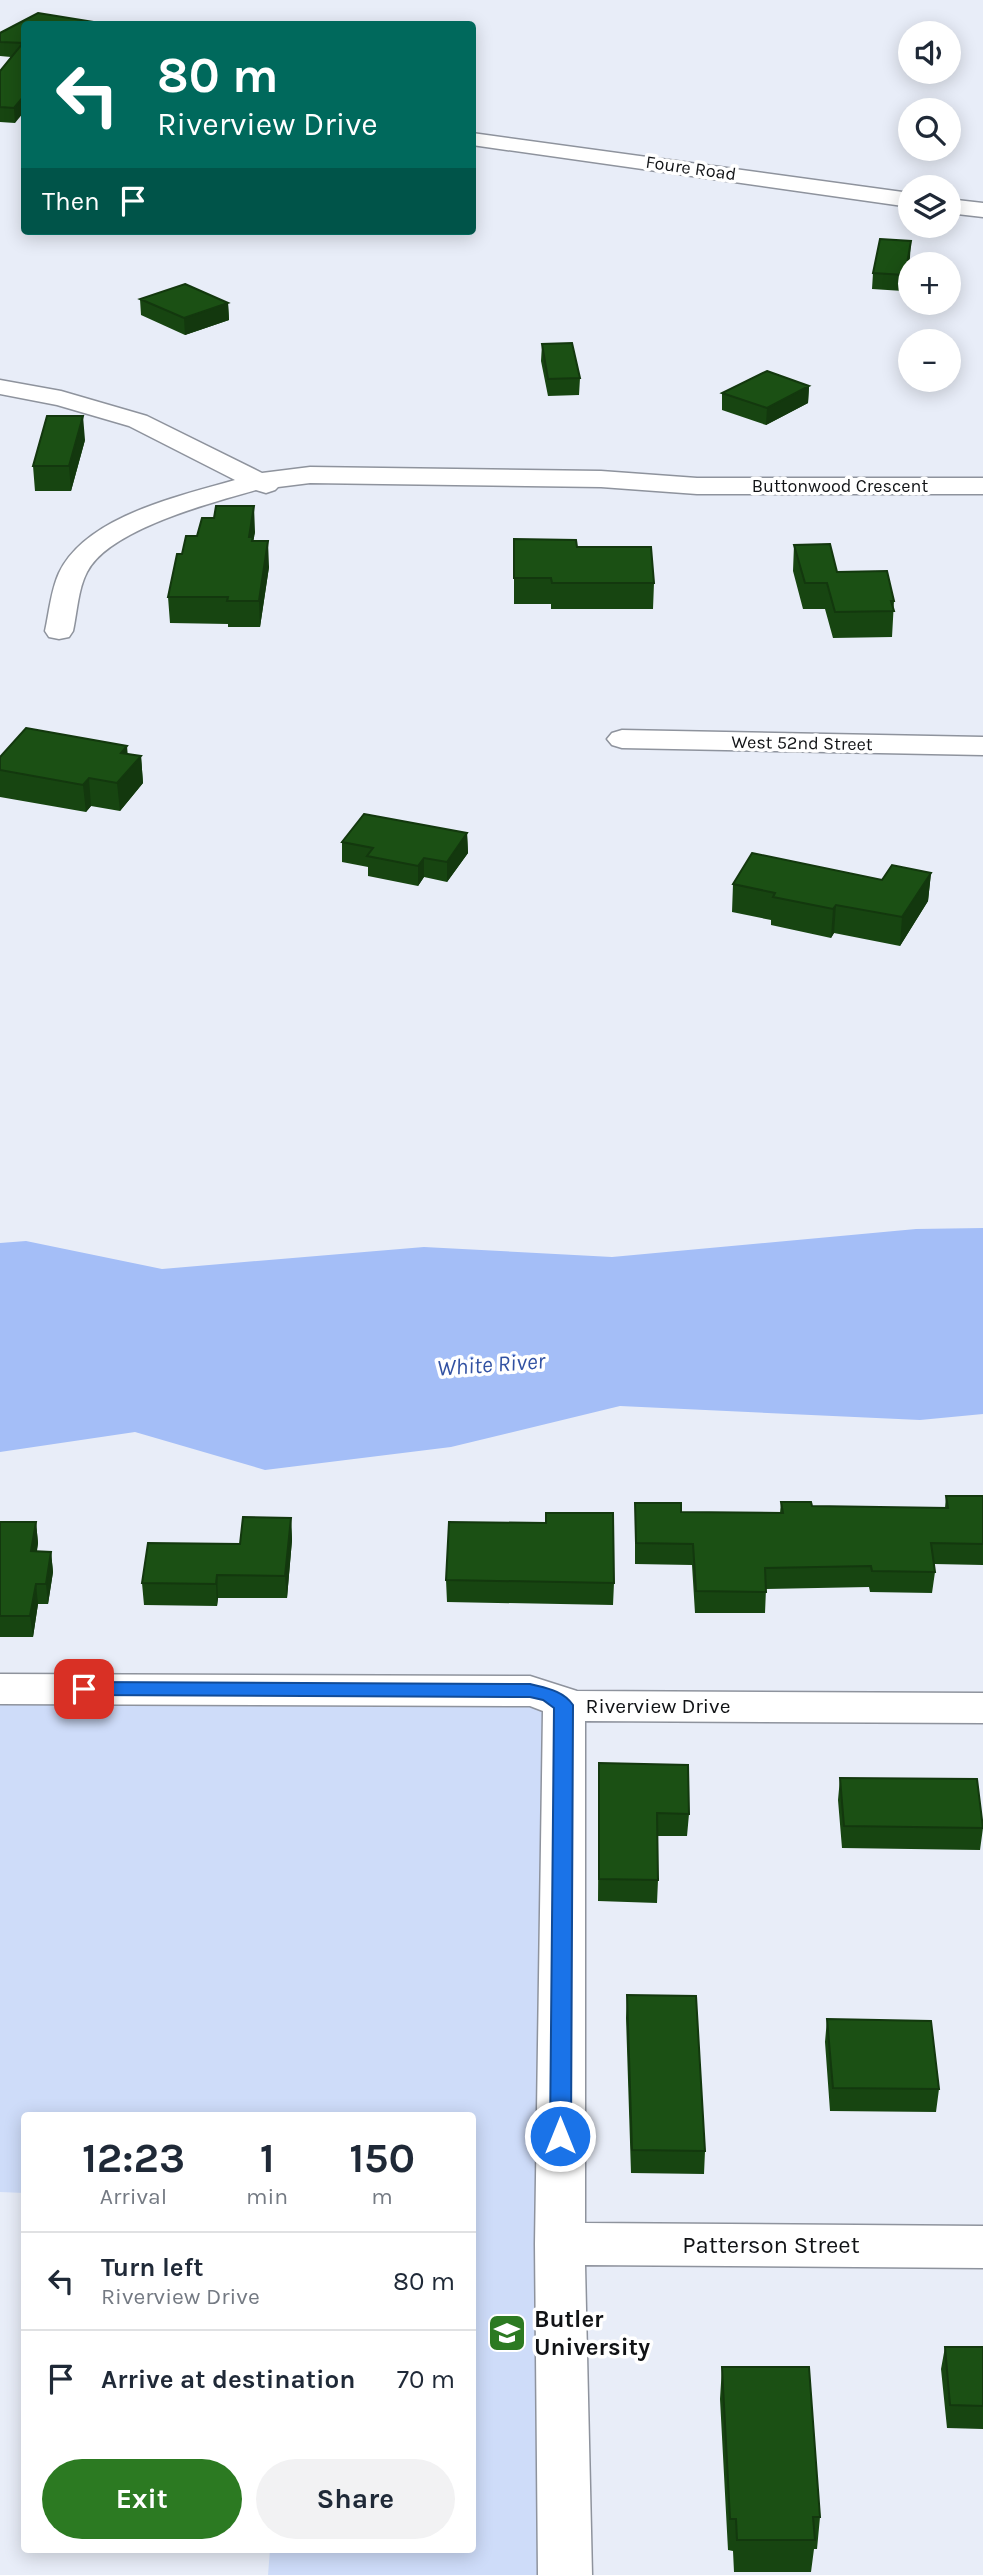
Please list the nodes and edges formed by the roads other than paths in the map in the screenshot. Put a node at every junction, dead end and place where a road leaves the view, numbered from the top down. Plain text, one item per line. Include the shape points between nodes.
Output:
1 (476, 140) edge
2 (898, 198) edge
3 (961, 207) edge
4 (983, 210) edge
5 (0, 387) edge
6 (254, 482) junction
7 (983, 486) edge
8 (59, 631) dead end
9 (622, 740) dead end
10 (983, 746) edge
11 (0, 1689) edge
12 (564, 1705) junction
13 (983, 1708) edge
14 (559, 2244) junction
15 (983, 2247) edge
16 (565, 2575) edge

1 - 2 street, Foure Road
3 - 4 street
5 - 6 street via 61,398 138,421
6 - 7 street, Buttonwood Crescent via 302,496 617,496 697,486
6 - 8 street via 159,511 105,539 72,574
9 - 10 street, West 52nd Street
11 - 12 street, Riverview Drive via 530,1690
12 - 13 street, Riverview Drive
12 - 14 street
14 - 15 street, Patterson Street
14 - 16 street

